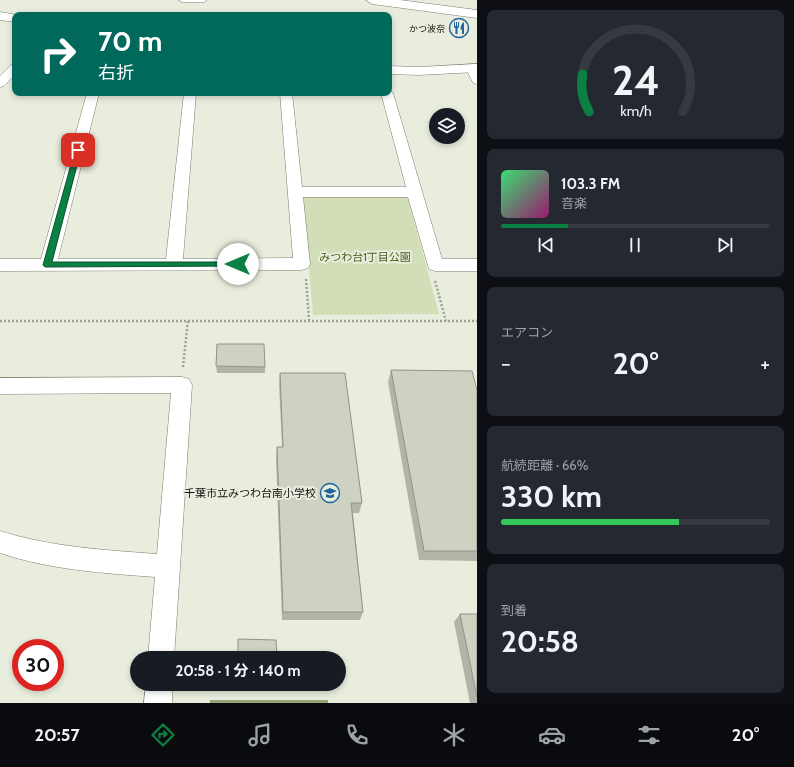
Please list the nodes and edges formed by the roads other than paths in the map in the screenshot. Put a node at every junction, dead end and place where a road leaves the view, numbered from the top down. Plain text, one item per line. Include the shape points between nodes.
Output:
1 (182, 0) edge
2 (204, 0) edge
3 (372, 0) edge
4 (477, 14) edge
5 (0, 16) edge
6 (12, 18) edge
7 (392, 70) edge
8 (12, 71) edge
9 (475, 72) edge
10 (0, 83) edge
11 (92, 96) edge
12 (190, 96) edge
13 (286, 96) edge
14 (388, 96) edge
15 (295, 192) junction
16 (415, 192) junction
17 (0, 265) edge
18 (48, 265) junction
19 (174, 265) junction
20 (477, 265) edge
21 (0, 386) edge
22 (0, 542) edge
23 (169, 566) junction
24 (162, 651) edge
25 (159, 691) edge
26 (158, 703) edge

1 - 2 lane
3 - 4 street
5 - 6 street
7 - 9 street
8 - 10 street
11 - 18 street
12 - 19 street
13 - 15 street
14 - 16 street
15 - 16 street
15 - 19 street via 302,264
16 - 20 street via 435,265
17 - 18 street
18 - 19 street
21 - 23 street via 182,385
22 - 23 street via 24,551 71,558
23 - 24 street
25 - 26 street

